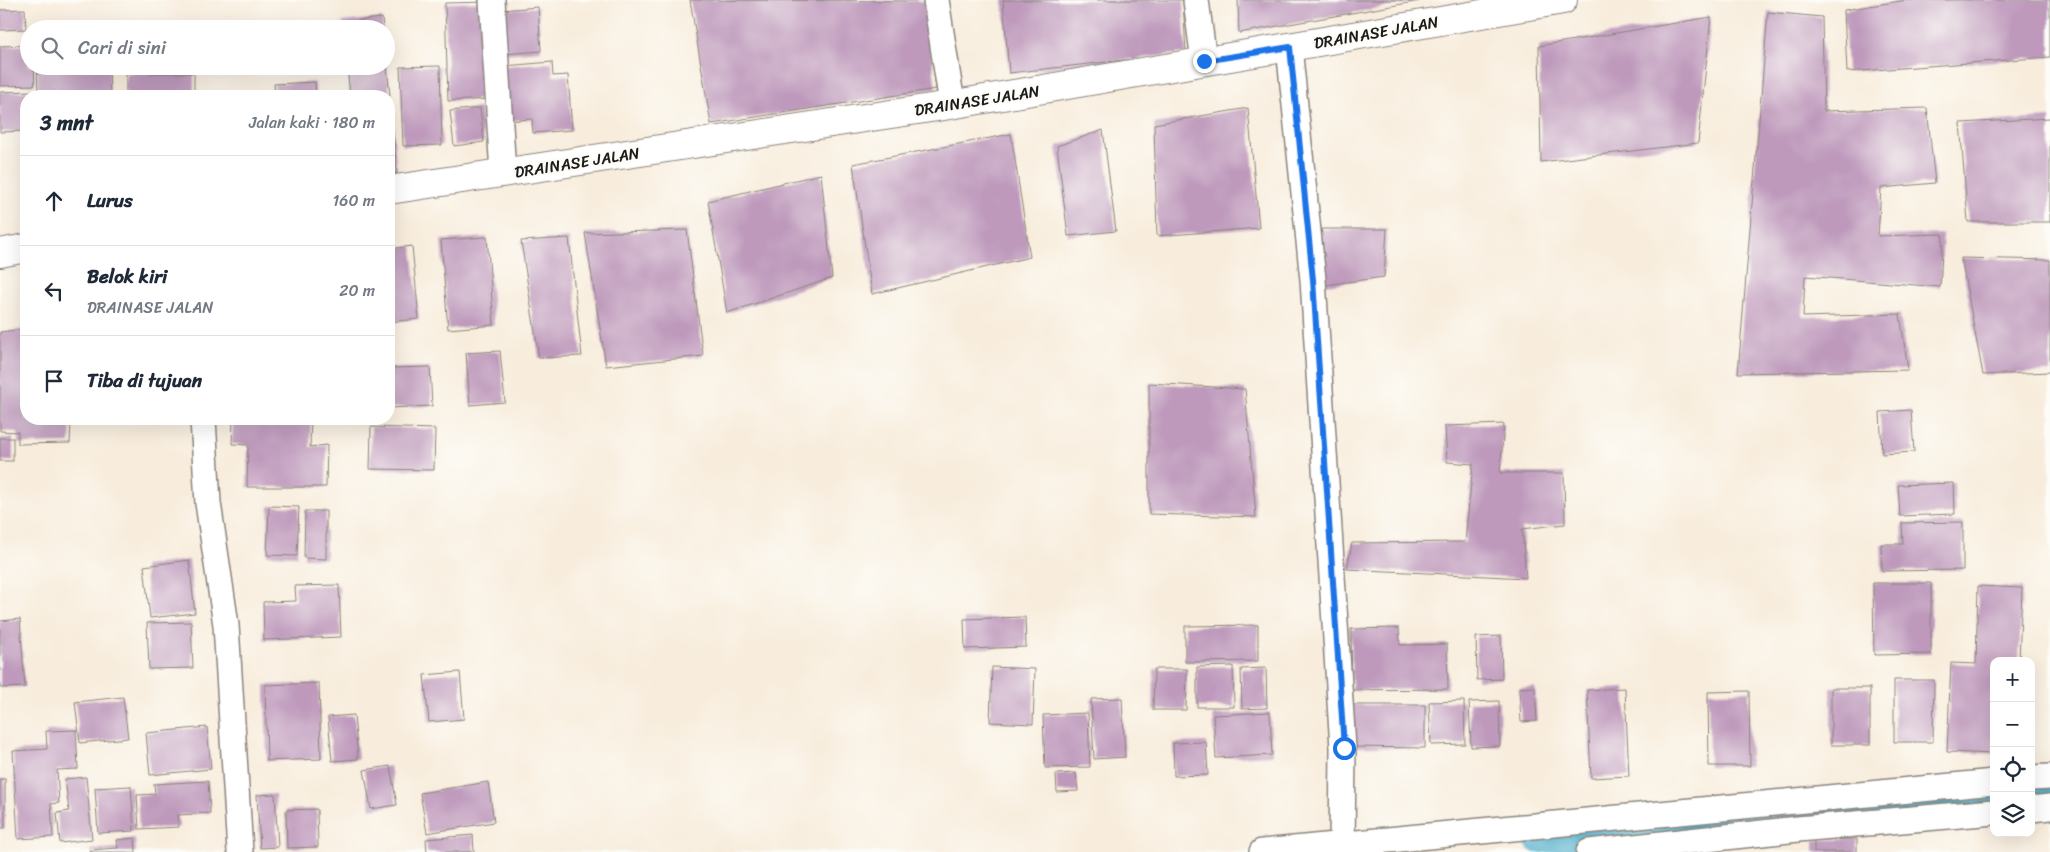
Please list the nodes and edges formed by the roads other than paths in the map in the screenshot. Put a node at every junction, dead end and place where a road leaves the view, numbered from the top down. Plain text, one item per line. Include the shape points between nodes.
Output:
1 (492, 0) edge
2 (936, 0) edge
3 (1196, 0) edge
4 (1563, 0) edge
5 (1290, 47) junction
6 (1204, 61) junction
7 (952, 104) junction
8 (503, 173) junction
9 (395, 189) edge
10 (20, 249) edge
11 (0, 253) edge
12 (203, 425) edge
13 (2050, 776) edge
14 (2035, 778) edge
15 (1990, 782) edge
16 (2050, 807) edge
17 (2035, 809) edge
18 (1990, 812) edge
19 (1342, 848) edge
20 (240, 852) edge
21 (1262, 852) edge
22 (1589, 852) edge

1 - 8 street
2 - 7 street
3 - 6 street
4 - 5 street, DRAINASE JALAN
5 - 6 street, DRAINASE JALAN
5 - 19 street via 1313,280 1344,748
6 - 7 street, DRAINASE JALAN
7 - 8 street, DRAINASE JALAN
8 - 9 street, DRAINASE JALAN
10 - 11 street
12 - 20 street via 208,504 226,625
13 - 14 street
15 - 19 street
16 - 17 street
18 - 22 street
19 - 21 street

